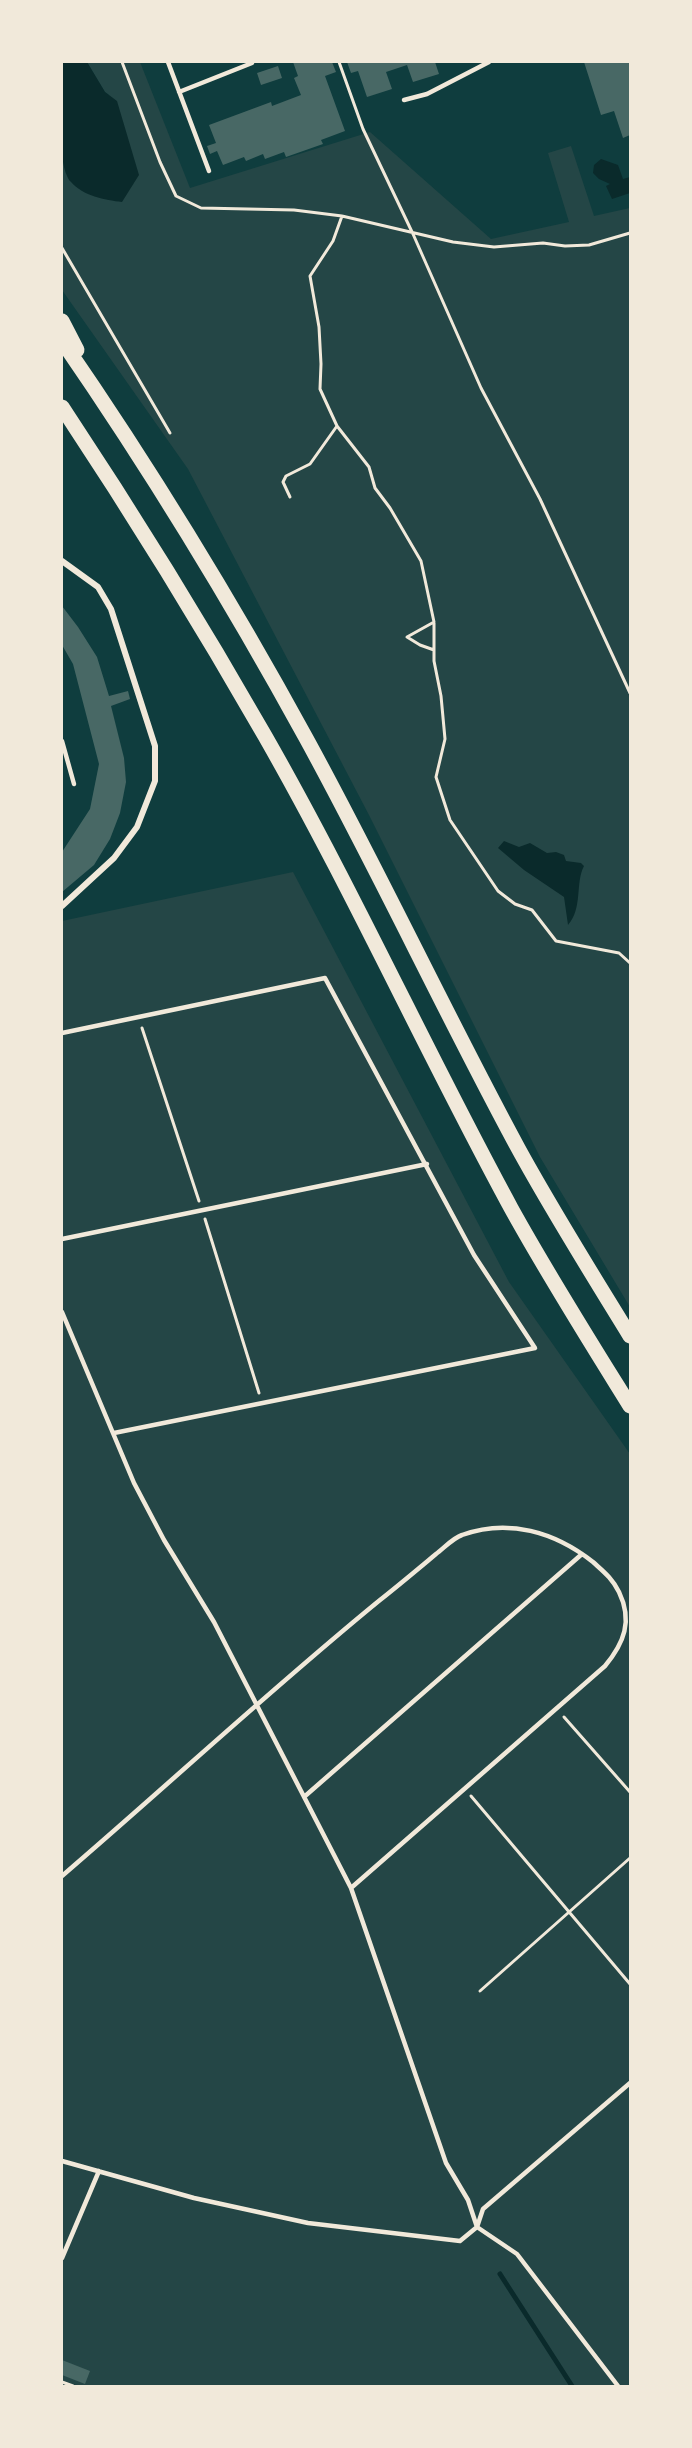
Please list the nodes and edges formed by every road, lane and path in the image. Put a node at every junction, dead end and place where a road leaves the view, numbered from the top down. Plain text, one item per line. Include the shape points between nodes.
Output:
1 (122, 62) edge
2 (168, 62) edge
3 (339, 62) edge
4 (489, 62) edge
5 (252, 63) dead end
6 (179, 92) junction
7 (404, 100) dead end
8 (209, 171) dead end
9 (342, 216) junction
10 (630, 233) edge
11 (413, 234) junction
12 (62, 248) edge
13 (62, 321) edge
14 (62, 341) edge
15 (104, 401) junction
16 (62, 407) edge
17 (337, 426) junction
18 (170, 432) dead end
19 (290, 497) dead end
20 (62, 561) edge
21 (434, 622) junction
22 (435, 650) junction
23 (630, 693) edge
24 (62, 741) edge
25 (74, 784) dead end
26 (62, 906) edge
27 (630, 963) edge
28 (62, 1033) edge
29 (427, 1164) junction
30 (62, 1239) edge
31 (62, 1312) edge
32 (630, 1336) edge
33 (630, 1406) edge
34 (114, 1433) junction
35 (582, 1554) junction
36 (257, 1705) junction
37 (556, 1709) junction
38 (464, 1788) junction
39 (630, 1792) edge
40 (304, 1797) junction
41 (630, 1858) edge
42 (62, 1876) edge
43 (351, 1888) junction
44 (569, 1911) junction
45 (630, 1984) edge
46 (480, 1991) dead end
47 (630, 2083) edge
48 (62, 2161) edge
49 (99, 2171) junction
50 (477, 2227) junction
51 (62, 2258) edge
52 (62, 2382) edge
53 (73, 2386) edge
54 (618, 2386) edge

1 - 9 path via 176,195 201,208 294,210
2 - 6 lane
3 - 11 path via 363,129
4 - 7 lane via 427,94
5 - 6 lane
6 - 8 lane
9 - 11 path
9 - 17 path via 333,241 310,276 319,327 320,389
10 - 11 path via 589,246 543,243 494,247
11 - 23 path via 481,388 540,499
12 - 18 path
13 - 15 highway
14 - 15 highway
15 - 32 highway via 236,613 318,760 518,1148
16 - 33 highway via 129,508 265,736 510,1206
17 - 19 path via 310,464 286,476 283,482
17 - 21 path via 369,467 375,488 421,561
20 - 26 street via 98,587 111,609 155,746 155,781 137,827 114,858
21 - 22 path
21 - 22 path via 407,637
22 - 27 path via 445,739 435,777 458,833 498,891 514,904 532,910 556,941 620,953
24 - 25 lane
28 - 29 lane via 325,978
29 - 30 lane
29 - 34 lane via 474,1255 535,1348
31 - 34 lane
34 - 36 lane via 134,1483
35 - 36 lane via 532,1530 507,1527 459,1536
35 - 37 lane via 612,1578 622,1598 626,1627 619,1649 605,1666
35 - 40 lane
36 - 40 lane
36 - 42 lane
37 - 38 lane
37 - 39 path
38 - 43 lane
38 - 44 path
40 - 43 lane
41 - 44 path
43 - 50 lane via 446,2163 468,2200
44 - 45 path
44 - 46 path
47 - 50 lane via 483,2209
48 - 49 lane
49 - 50 lane via 194,2198 308,2223 460,2241
49 - 51 lane
50 - 54 lane via 517,2254
52 - 53 path

